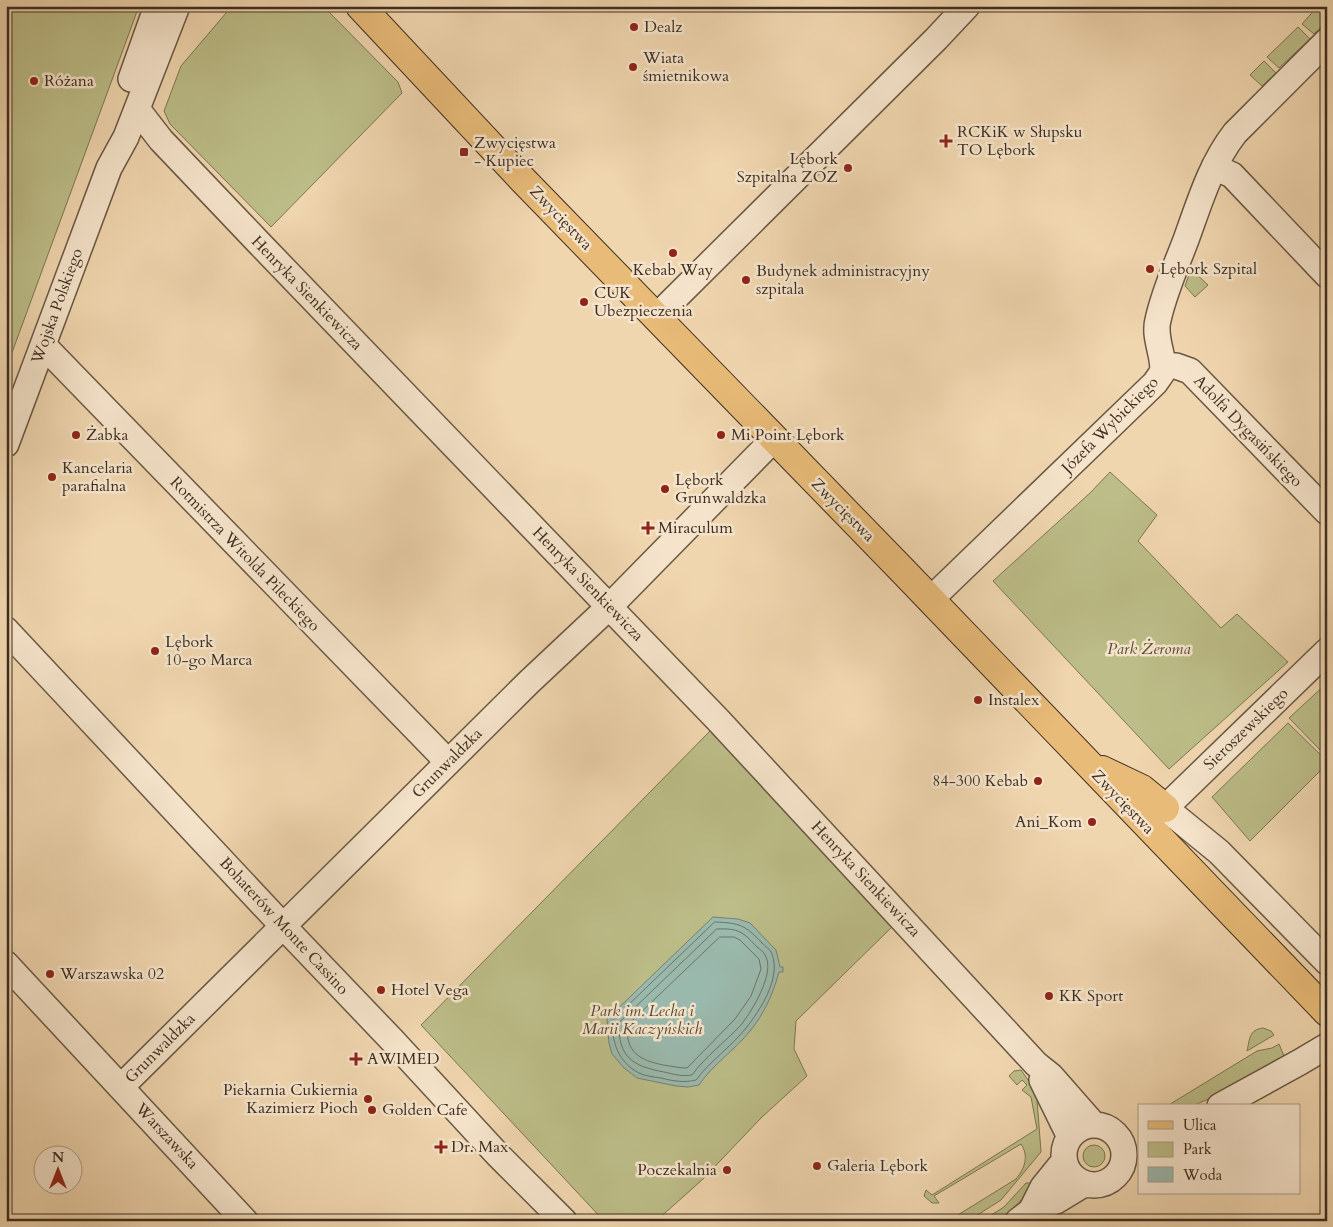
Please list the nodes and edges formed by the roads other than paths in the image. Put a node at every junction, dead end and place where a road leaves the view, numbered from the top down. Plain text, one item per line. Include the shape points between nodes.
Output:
1 (157, 6) edge
2 (178, 6) edge
3 (360, 6) edge
4 (967, 6) edge
5 (1327, 41) edge
6 (137, 108) junction
7 (1214, 167) junction
8 (109, 168) junction
9 (1327, 275) edge
10 (657, 316) junction
11 (43, 345) junction
12 (1162, 366) junction
13 (774, 439) junction
14 (6, 444) edge
15 (1327, 512) edge
16 (930, 600) junction
17 (610, 606) junction
18 (6, 630) edge
19 (1327, 651) edge
20 (448, 762) junction
21 (1086, 762) junction
22 (1165, 808) junction
23 (283, 926) junction
24 (1327, 962) edge
25 (6, 964) edge
26 (1327, 1012) edge
27 (1327, 1046) edge
28 (1036, 1064) junction
29 (121, 1087) junction
30 (1224, 1104) edge
31 (1094, 1125) junction
32 (1129, 1135) edge
33 (1070, 1137) junction
34 (1131, 1158) edge
35 (1064, 1161) junction
36 (1084, 1184) junction
37 (1025, 1216) edge
38 (245, 1221) edge
39 (564, 1221) edge

1 - 8 street, Wojska Polskiego via 111,132
2 - 6 street, Wojska Polskiego
3 - 10 main road, Zwycięstwa
4 - 10 street
5 - 7 street, Józefa Wybickiego via 1235,133
6 - 8 street, Wojska Polskiego
6 - 17 street, Henryka Sienkiewicza via 161,140
7 - 9 street via 1232,175
7 - 12 street, Józefa Wybickiego via 1158,319 1156,330
8 - 11 street, Wojska Polskiego
10 - 13 main road, Zwycięstwa
11 - 14 street, Wojska Polskiego
11 - 20 street, Rotmistrza Witolda Pileckiego
12 - 15 street, Adolfa Dygasińskiego via 1190,371
12 - 16 street, Józefa Wybickiego via 1162,374 1155,382
13 - 16 main road, Zwycięstwa
13 - 17 street, Grunwaldzka
16 - 21 main road, Zwycięstwa
17 - 20 street, Grunwaldzka
17 - 28 street, Henryka Sienkiewicza
18 - 23 street, Bohaterów Monte Cassino
19 - 22 street, Sieroszewskiego
20 - 23 street, Grunwaldzka
21 - 22 main road via 1142,789
21 - 26 main road, Zwycięstwa
22 - 24 street via 1226,858
23 - 29 street, Grunwaldzka
23 - 39 street, Bohaterów Monte Cassino
25 - 29 street, Warszawska
27 - 30 street
28 - 31 street, Henryka Sienkiewicza via 1051,1076
28 - 33 street, Henryka Sienkiewicza
29 - 38 street, Warszawska
31 - 32 street
31 - 33 street
32 - 34 street via 1124,1152
33 - 35 street
34 - 36 street via 1113,1179 1104,1184
35 - 36 street via 1071,1175
35 - 37 street
36 - 37 street

